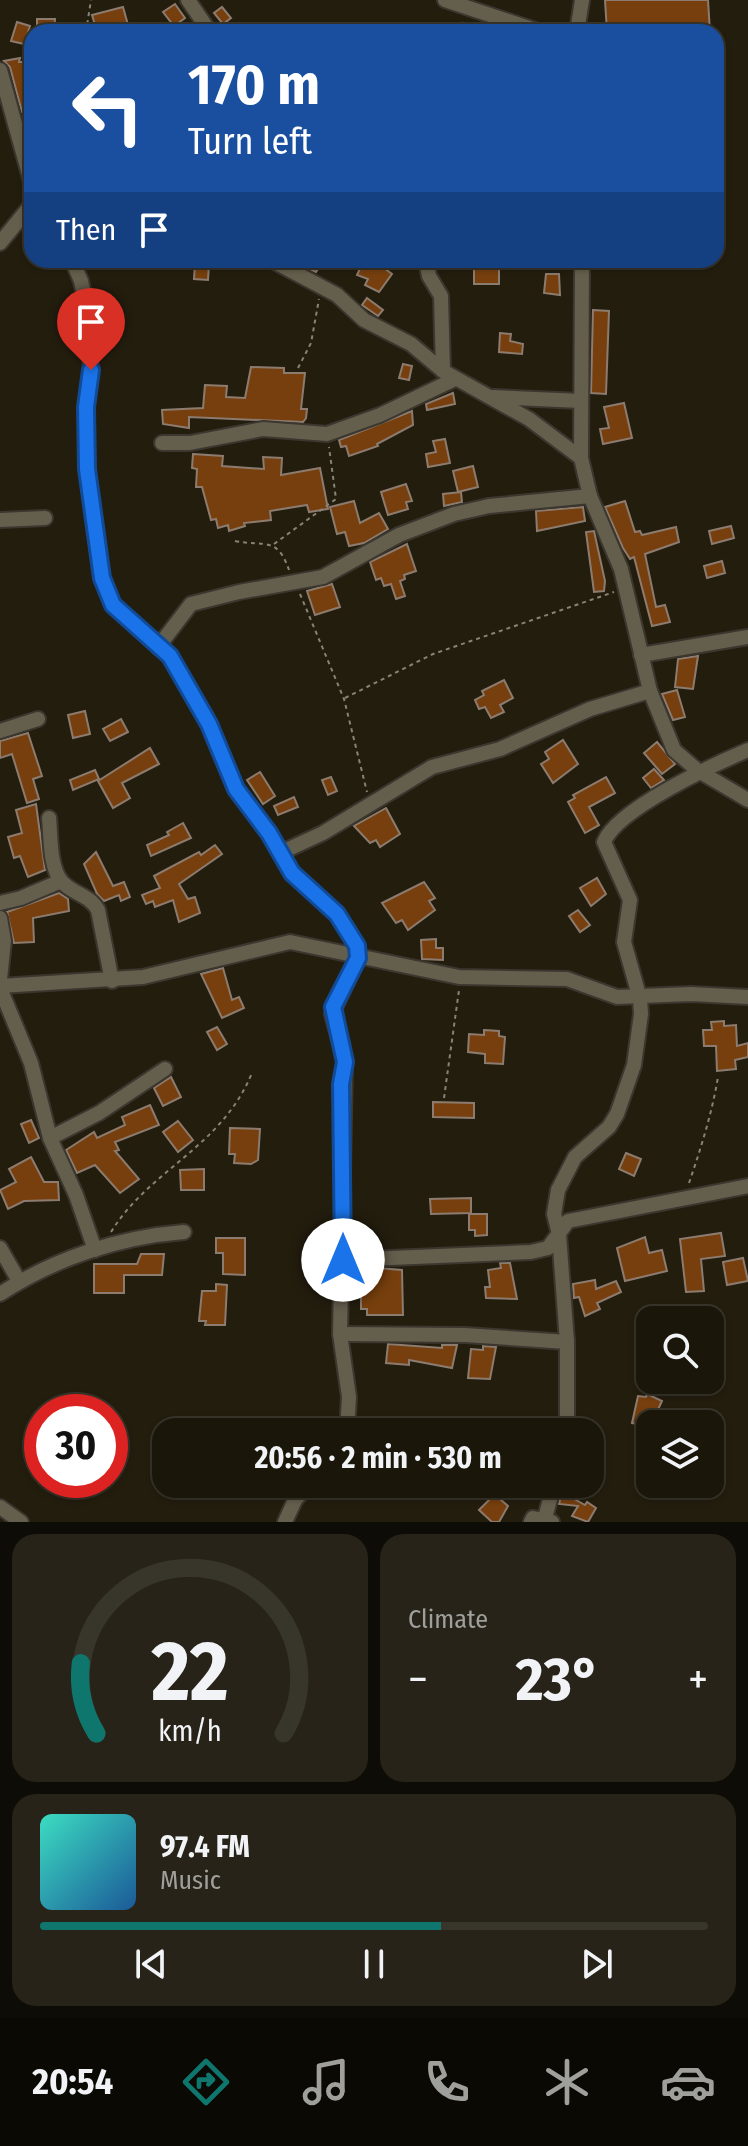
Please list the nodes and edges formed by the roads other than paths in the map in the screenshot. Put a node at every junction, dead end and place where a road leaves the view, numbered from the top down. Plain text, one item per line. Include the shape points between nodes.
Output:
1 (188, 0) edge
2 (445, 0) edge
3 (582, 0) edge
4 (204, 24) edge
5 (517, 24) edge
6 (578, 24) edge
7 (0, 70) edge
8 (24, 146) edge
9 (24, 213) edge
10 (2, 237) edge
11 (75, 268) edge
12 (286, 268) edge
13 (428, 268) edge
14 (582, 268) edge
15 (449, 375) junction
16 (491, 396) junction
17 (581, 401) junction
18 (162, 443) dead end
19 (581, 458) junction
20 (590, 496) junction
21 (45, 518) dead end
22 (0, 520) edge
23 (748, 637) edge
24 (158, 647) junction
25 (641, 655) junction
26 (650, 691) junction
27 (38, 719) dead end
28 (0, 731) edge
29 (748, 750) edge
30 (697, 770) junction
31 (748, 800) edge
32 (49, 818) dead end
33 (280, 853) junction
34 (61, 881) junction
35 (0, 903) edge
36 (0, 918) edge
37 (358, 958) junction
38 (0, 979) edge
39 (112, 981) junction
40 (0, 987) edge
41 (748, 997) edge
42 (640, 999) junction
43 (165, 1069) dead end
44 (50, 1138) junction
45 (748, 1186) edge
46 (184, 1232) dead end
47 (559, 1234) junction
48 (99, 1247) junction
49 (0, 1248) edge
50 (343, 1260) junction
51 (19, 1281) junction
52 (0, 1294) edge
53 (340, 1334) junction
54 (567, 1342) junction
55 (348, 1418) edge
56 (567, 1418) edge
57 (297, 1498) edge
58 (550, 1498) edge
59 (0, 1507) edge
60 (543, 1521) edge
61 (21, 1522) edge
62 (285, 1522) edge

1 - 4 street
2 - 5 street
3 - 6 street
7 - 8 street
9 - 10 street
11 - 24 street via 87,309 91,370 86,454 102,578 113,605
12 - 15 street via 337,295 364,320 411,344
13 - 15 street via 441,296
14 - 17 street
15 - 16 street
15 - 18 street via 380,415 327,434 263,429
16 - 17 street
16 - 19 street
17 - 19 street
19 - 20 street
20 - 24 street via 454,514 399,535 323,577 191,604
20 - 25 street via 627,588
21 - 22 street
23 - 25 street
24 - 33 street via 184,676 236,789
25 - 26 street
26 - 30 street via 674,750
26 - 33 street via 590,709 500,749 432,767
27 - 28 street
29 - 30 street
30 - 31 street
30 - 42 street via 616,825 604,842 630,900 624,942
32 - 34 street
33 - 37 street via 292,873 353,934
34 - 35 street
34 - 39 street via 94,902
36 - 38 street
37 - 39 street via 275,942 191,967
37 - 42 street via 459,977 567,979 617,997
37 - 50 street via 332,1014 345,1062
39 - 40 street
40 - 44 street via 31,1063
41 - 42 street via 691,994
42 - 47 street via 634,1065 626,1089 609,1127 575,1157 558,1190 554,1214
43 - 44 street
44 - 48 street
45 - 47 street via 568,1221
46 - 48 street
47 - 50 street via 548,1248 531,1252
47 - 54 street
48 - 51 street
49 - 51 street
50 - 53 street
51 - 52 street
53 - 54 street
53 - 55 street
54 - 56 street
57 - 62 street
58 - 60 street
59 - 61 street

